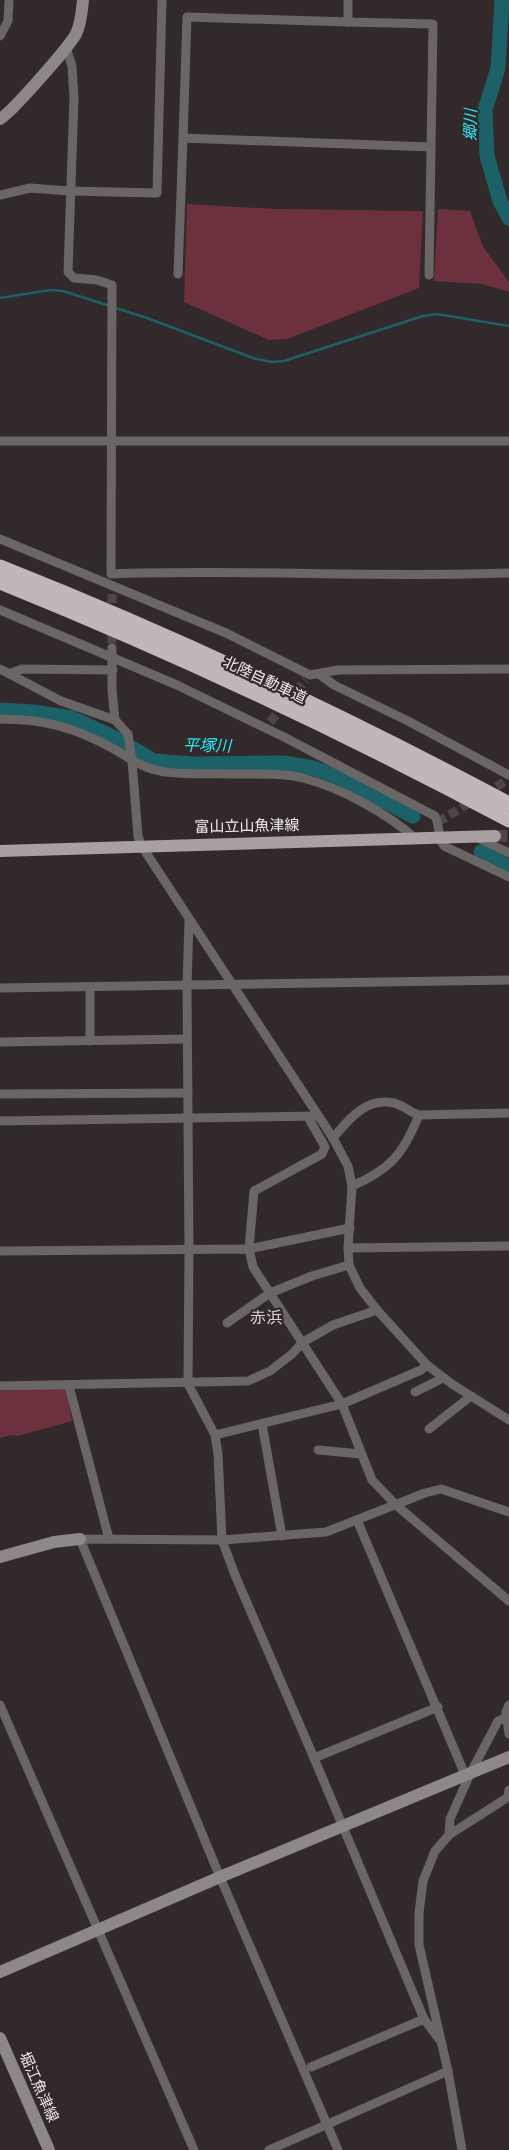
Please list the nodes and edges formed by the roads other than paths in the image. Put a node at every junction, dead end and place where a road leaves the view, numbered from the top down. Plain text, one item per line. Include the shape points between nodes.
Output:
1 (9, 0) edge
2 (83, 0) edge
3 (162, 0) edge
4 (348, 0) edge
5 (348, 22) junction
6 (0, 36) edge
7 (66, 48) junction
8 (0, 119) edge
9 (183, 138) junction
10 (431, 147) junction
11 (69, 191) junction
12 (0, 195) edge
13 (178, 274) dead end
14 (429, 274) dead end
15 (509, 440) edge
16 (0, 441) edge
17 (112, 441) junction
18 (0, 539) edge
19 (0, 567) edge
20 (509, 573) edge
21 (111, 574) junction
22 (0, 582) edge
23 (111, 584) junction
24 (112, 594) tunnel mouth
25 (0, 610) edge
26 (112, 648) tunnel mouth
27 (114, 658) junction
28 (0, 669) edge
29 (509, 669) edge
30 (113, 670) junction
31 (9, 674) junction
32 (312, 676) junction
33 (0, 718) edge
34 (116, 720) junction
35 (132, 761) junction
36 (507, 778) edge
37 (509, 804) edge
38 (509, 820) edge
39 (495, 836) tunnel mouth
40 (477, 837) junction
41 (416, 839) junction
42 (439, 839) junction
43 (141, 845) junction
44 (0, 851) edge
45 (509, 853) edge
46 (509, 877) edge
47 (190, 921) junction
48 (509, 980) edge
49 (231, 984) junction
50 (187, 986) junction
51 (90, 987) junction
52 (0, 988) edge
53 (187, 1039) junction
54 (90, 1041) junction
55 (0, 1042) edge
56 (188, 1093) junction
57 (0, 1094) edge
58 (509, 1113) edge
59 (313, 1116) junction
60 (419, 1116) junction
61 (188, 1120) junction
62 (0, 1121) edge
63 (333, 1138) junction
64 (352, 1186) junction
65 (350, 1228) junction
66 (509, 1246) edge
67 (348, 1248) junction
68 (248, 1249) junction
69 (189, 1250) junction
70 (0, 1251) edge
71 (350, 1265) junction
72 (270, 1293) junction
73 (376, 1310) junction
74 (228, 1322) dead end
75 (303, 1342) junction
76 (427, 1365) junction
77 (443, 1378) junction
78 (188, 1384) junction
79 (0, 1386) edge
80 (69, 1386) junction
81 (415, 1392) dead end
82 (470, 1396) junction
83 (342, 1404) junction
84 (509, 1420) edge
85 (262, 1424) junction
86 (429, 1428) dead end
87 (215, 1435) junction
88 (318, 1450) dead end
89 (361, 1454) junction
90 (396, 1505) junction
91 (509, 1512) edge
92 (356, 1520) junction
93 (282, 1536) junction
94 (80, 1539) junction
95 (109, 1539) junction
96 (222, 1540) junction
97 (0, 1557) edge
98 (509, 1601) edge
99 (509, 1704) edge
100 (0, 1705) edge
101 (438, 1707) junction
102 (507, 1717) junction
103 (509, 1734) edge
104 (509, 1757) edge
105 (314, 1758) junction
106 (468, 1776) junction
107 (509, 1796) edge
108 (341, 1826) junction
109 (449, 1835) junction
110 (220, 1877) junction
111 (98, 1929) junction
112 (0, 1972) edge
113 (424, 2019) junction
114 (0, 2038) edge
115 (439, 2038) junction
116 (311, 2067) dead end
117 (448, 2071) junction
118 (327, 2124) junction
119 (49, 2150) edge
120 (194, 2150) edge
121 (269, 2150) edge
122 (338, 2150) edge
123 (462, 2150) edge

1 - 6 street via 8,21
2 - 7 street via 76,34
3 - 11 street via 157,193
4 - 5 street
5 - 9 street via 187,17
5 - 10 street via 433,24
7 - 8 street
7 - 11 street via 72,66 74,98
9 - 10 street
9 - 13 street
10 - 14 street
11 - 12 street via 30,188
11 - 17 street via 68,272 74,278 112,285
15 - 17 street
16 - 17 street
17 - 21 street
18 - 23 street
19 - 37 highway, 北陸自動車道 via 232,667 416,755
20 - 21 street
21 - 23 street
22 - 38 highway, 北陸自動車道 via 234,684
23 - 24 street
23 - 32 street via 226,633
25 - 27 street
26 - 27 street
27 - 30 street
27 - 42 street via 268,725 435,816
28 - 31 street
29 - 32 street via 338,670
30 - 31 street via 22,669
30 - 34 street
31 - 34 street via 61,701
32 - 36 street via 408,721
33 - 35 street via 23,719 76,730
34 - 35 street via 128,734
35 - 41 street via 168,772 302,778 367,806
35 - 43 street
39 - 40 main road, 富山立山魚津線
40 - 42 main road, 富山立山魚津線
40 - 45 street
41 - 42 main road, 富山立山魚津線
41 - 43 main road, 富山立山魚津線
42 - 46 street via 449,848
43 - 44 main road, 富山立山魚津線
43 - 47 street
47 - 49 street
47 - 50 street
48 - 49 street
49 - 50 street
49 - 59 street
50 - 51 street
50 - 53 street
51 - 52 street
51 - 54 street
53 - 54 street
53 - 56 street
54 - 55 street
56 - 57 street
56 - 61 street
58 - 60 street
59 - 61 street
59 - 63 street
59 - 68 street via 325,1147 322,1154 254,1191
60 - 63 street via 395,1103 369,1104 351,1116
60 - 64 street via 398,1157 373,1176
61 - 62 street
61 - 69 street
63 - 64 street via 348,1166
64 - 65 street
65 - 67 street
65 - 68 street
66 - 67 street
67 - 71 street
68 - 69 street
68 - 72 street via 252,1267
69 - 70 street
69 - 78 street
71 - 72 street
71 - 73 street via 360,1288
72 - 74 street
72 - 75 street
73 - 75 street via 333,1325
73 - 76 street
75 - 78 street via 270,1371 248,1381
75 - 83 street
76 - 77 street
76 - 83 street
77 - 81 street
77 - 82 street
78 - 80 street
78 - 87 street
79 - 80 street
80 - 95 street
82 - 84 street
82 - 86 street
83 - 85 street
83 - 89 street
85 - 87 street
85 - 93 street
87 - 96 street
88 - 89 street
89 - 90 street via 372,1480
90 - 91 street via 441,1489
90 - 92 street
90 - 98 street
92 - 93 street via 326,1532
92 - 101 street
93 - 96 street
94 - 95 street
94 - 97 street via 54,1542
94 - 110 street
95 - 96 street
96 - 105 street via 234,1575
99 - 102 street
100 - 111 street
101 - 105 street
101 - 106 street
102 - 103 street
102 - 106 street via 498,1721
104 - 106 street
105 - 108 street
106 - 108 street
106 - 109 street via 450,1819
107 - 109 street
108 - 110 street
108 - 113 street
109 - 115 street via 435,1851 423,1881 419,1914 419,1945
110 - 111 street
110 - 118 street
111 - 112 street
111 - 120 street
113 - 115 street
113 - 116 street
114 - 119 street, 堀江魚津線
115 - 117 street
117 - 118 street
117 - 123 street
118 - 121 street
118 - 122 street

